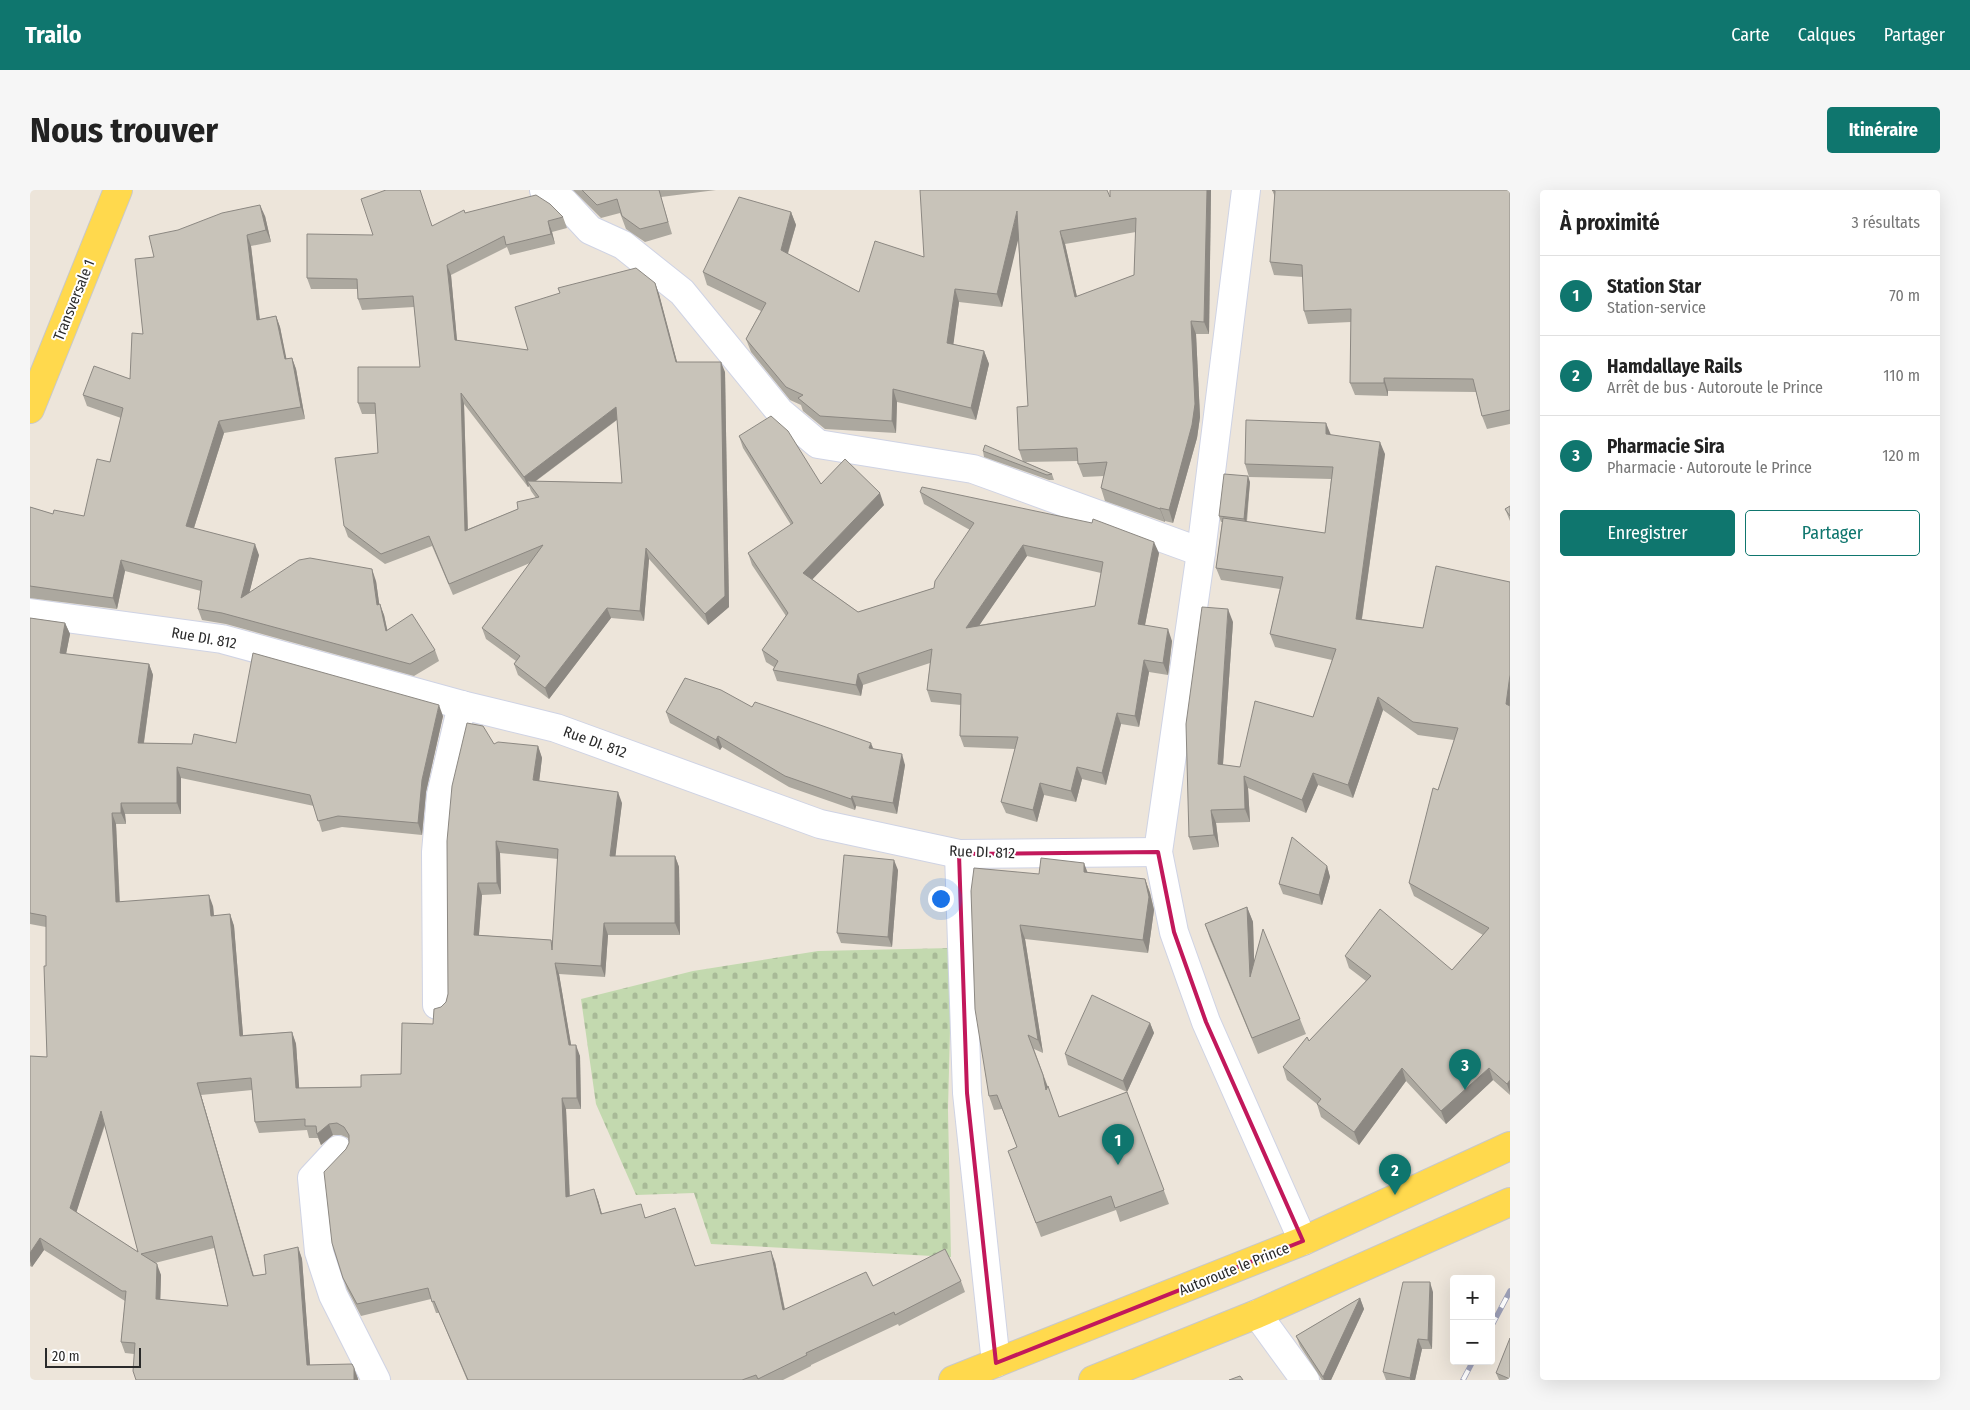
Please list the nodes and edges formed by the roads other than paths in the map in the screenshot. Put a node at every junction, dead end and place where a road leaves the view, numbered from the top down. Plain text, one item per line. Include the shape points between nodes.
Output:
1 (118, 190) edge
2 (544, 190) edge
3 (1246, 190) edge
4 (30, 409) edge
5 (1201, 552) junction
6 (30, 613) edge
7 (462, 705) junction
8 (1158, 852) junction
9 (959, 854) junction
10 (437, 1005) dead end
11 (1510, 1146) edge
12 (338, 1150) dead end
13 (1510, 1202) edge
14 (1303, 1241) junction
15 (1258, 1314) junction
16 (996, 1363) junction
17 (376, 1380) edge
18 (953, 1380) edge
19 (1093, 1380) edge
20 (1305, 1380) edge

1 - 4 main road, Transversale 1
2 - 5 street via 564,202 590,230 624,245 682,292 780,412 818,444 973,469
3 - 5 street
5 - 8 street
6 - 7 street, Rue DI. 812 via 222,639
7 - 9 street, Rue DI. 812 via 556,728 820,824
7 - 10 street via 441,795 436,852
8 - 9 street, Rue DI. 812
8 - 14 street via 1174,932 1206,1022
9 - 16 street via 967,1093
11 - 14 main road, Autoroute le Prince
12 - 17 street via 312,1178 320,1252 332,1295
13 - 15 main road
14 - 16 main road, Autoroute le Prince
15 - 19 main road
15 - 20 street
16 - 18 main road, Autoroute le Prince

